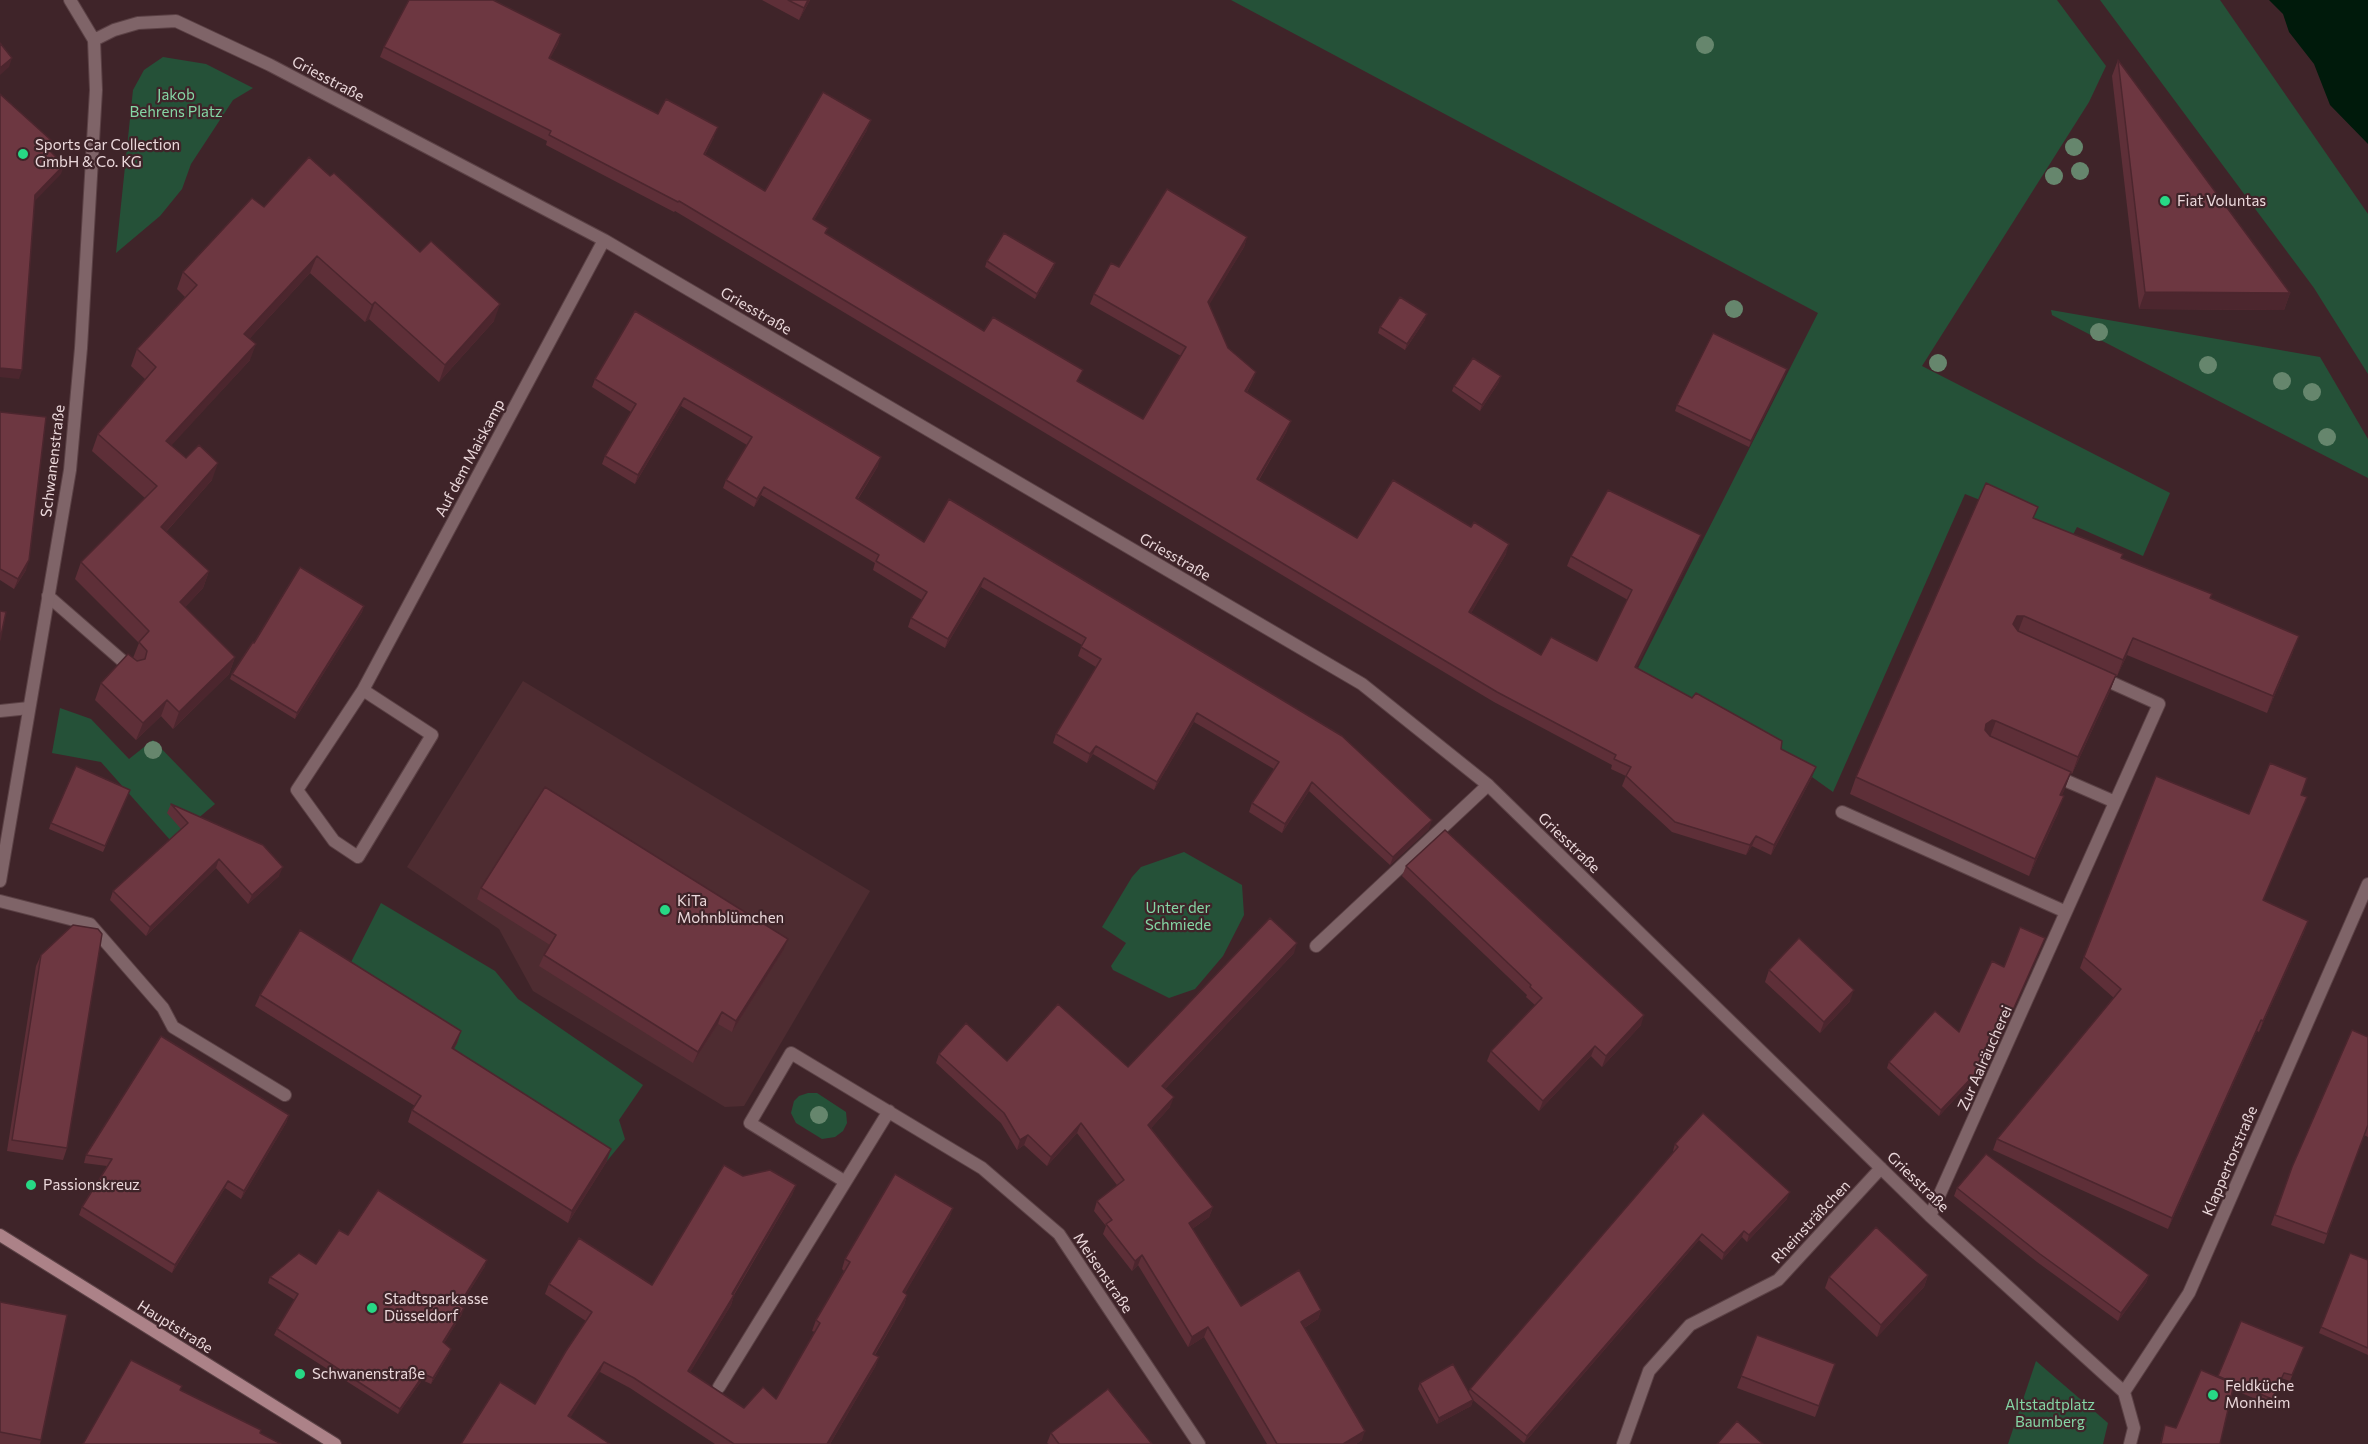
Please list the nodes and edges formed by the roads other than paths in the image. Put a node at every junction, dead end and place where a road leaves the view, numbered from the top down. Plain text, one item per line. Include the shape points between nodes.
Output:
1 (70, 0) edge
2 (94, 40) junction
3 (604, 240) junction
4 (48, 596) junction
5 (132, 670) edge
6 (2087, 672) edge
7 (363, 690) junction
8 (29, 708) junction
9 (0, 711) edge
10 (2040, 769) edge
11 (1488, 785) junction
12 (2115, 802) junction
13 (1842, 812) dead end
14 (0, 881) edge
15 (2368, 884) edge
16 (0, 901) edge
17 (2066, 912) junction
18 (1316, 946) dead end
19 (285, 1095) dead end
20 (889, 1111) junction
21 (1881, 1168) junction
22 (844, 1181) junction
23 (1930, 1216) junction
24 (0, 1235) edge
25 (719, 1387) dead end
26 (2124, 1392) junction
27 (335, 1444) edge
28 (1199, 1444) edge
29 (1623, 1444) edge
30 (2130, 1444) edge

1 - 2 street
2 - 3 street, Griesstraße via 138,23 176,21 270,65
2 - 4 street, Schwanenstraße via 96,90 80,359 69,470
3 - 7 street, Auf dem Maiskamp
3 - 11 street, Griesstraße via 1362,684
4 - 5 street
4 - 8 street, Schwanenstraße
6 - 12 street, Zur Aalräucherei via 2159,704
7 - 7 street, Auf dem Maiskamp via 297,790 334,841 358,857 432,735
8 - 9 street
8 - 14 street, Schwanenstraße
10 - 12 street
11 - 18 street
11 - 21 street, Griesstraße
12 - 17 street, Zur Aalräucherei
13 - 17 street
15 - 26 street, Klappertorstraße via 2189,1293
16 - 19 street via 90,924 163,1008 173,1027
17 - 23 street, Zur Aalräucherei
20 - 22 street
20 - 22 street, Meisenstraße via 790,1053 750,1123
20 - 28 street, Meisenstraße via 982,1168 1059,1234
21 - 23 street, Griesstraße
21 - 29 street, Rheinsträßchen via 1778,1280 1690,1325 1649,1371
22 - 25 street
23 - 26 street, Griesstraße
24 - 27 street, Hauptstraße
26 - 30 street via 2134,1428

